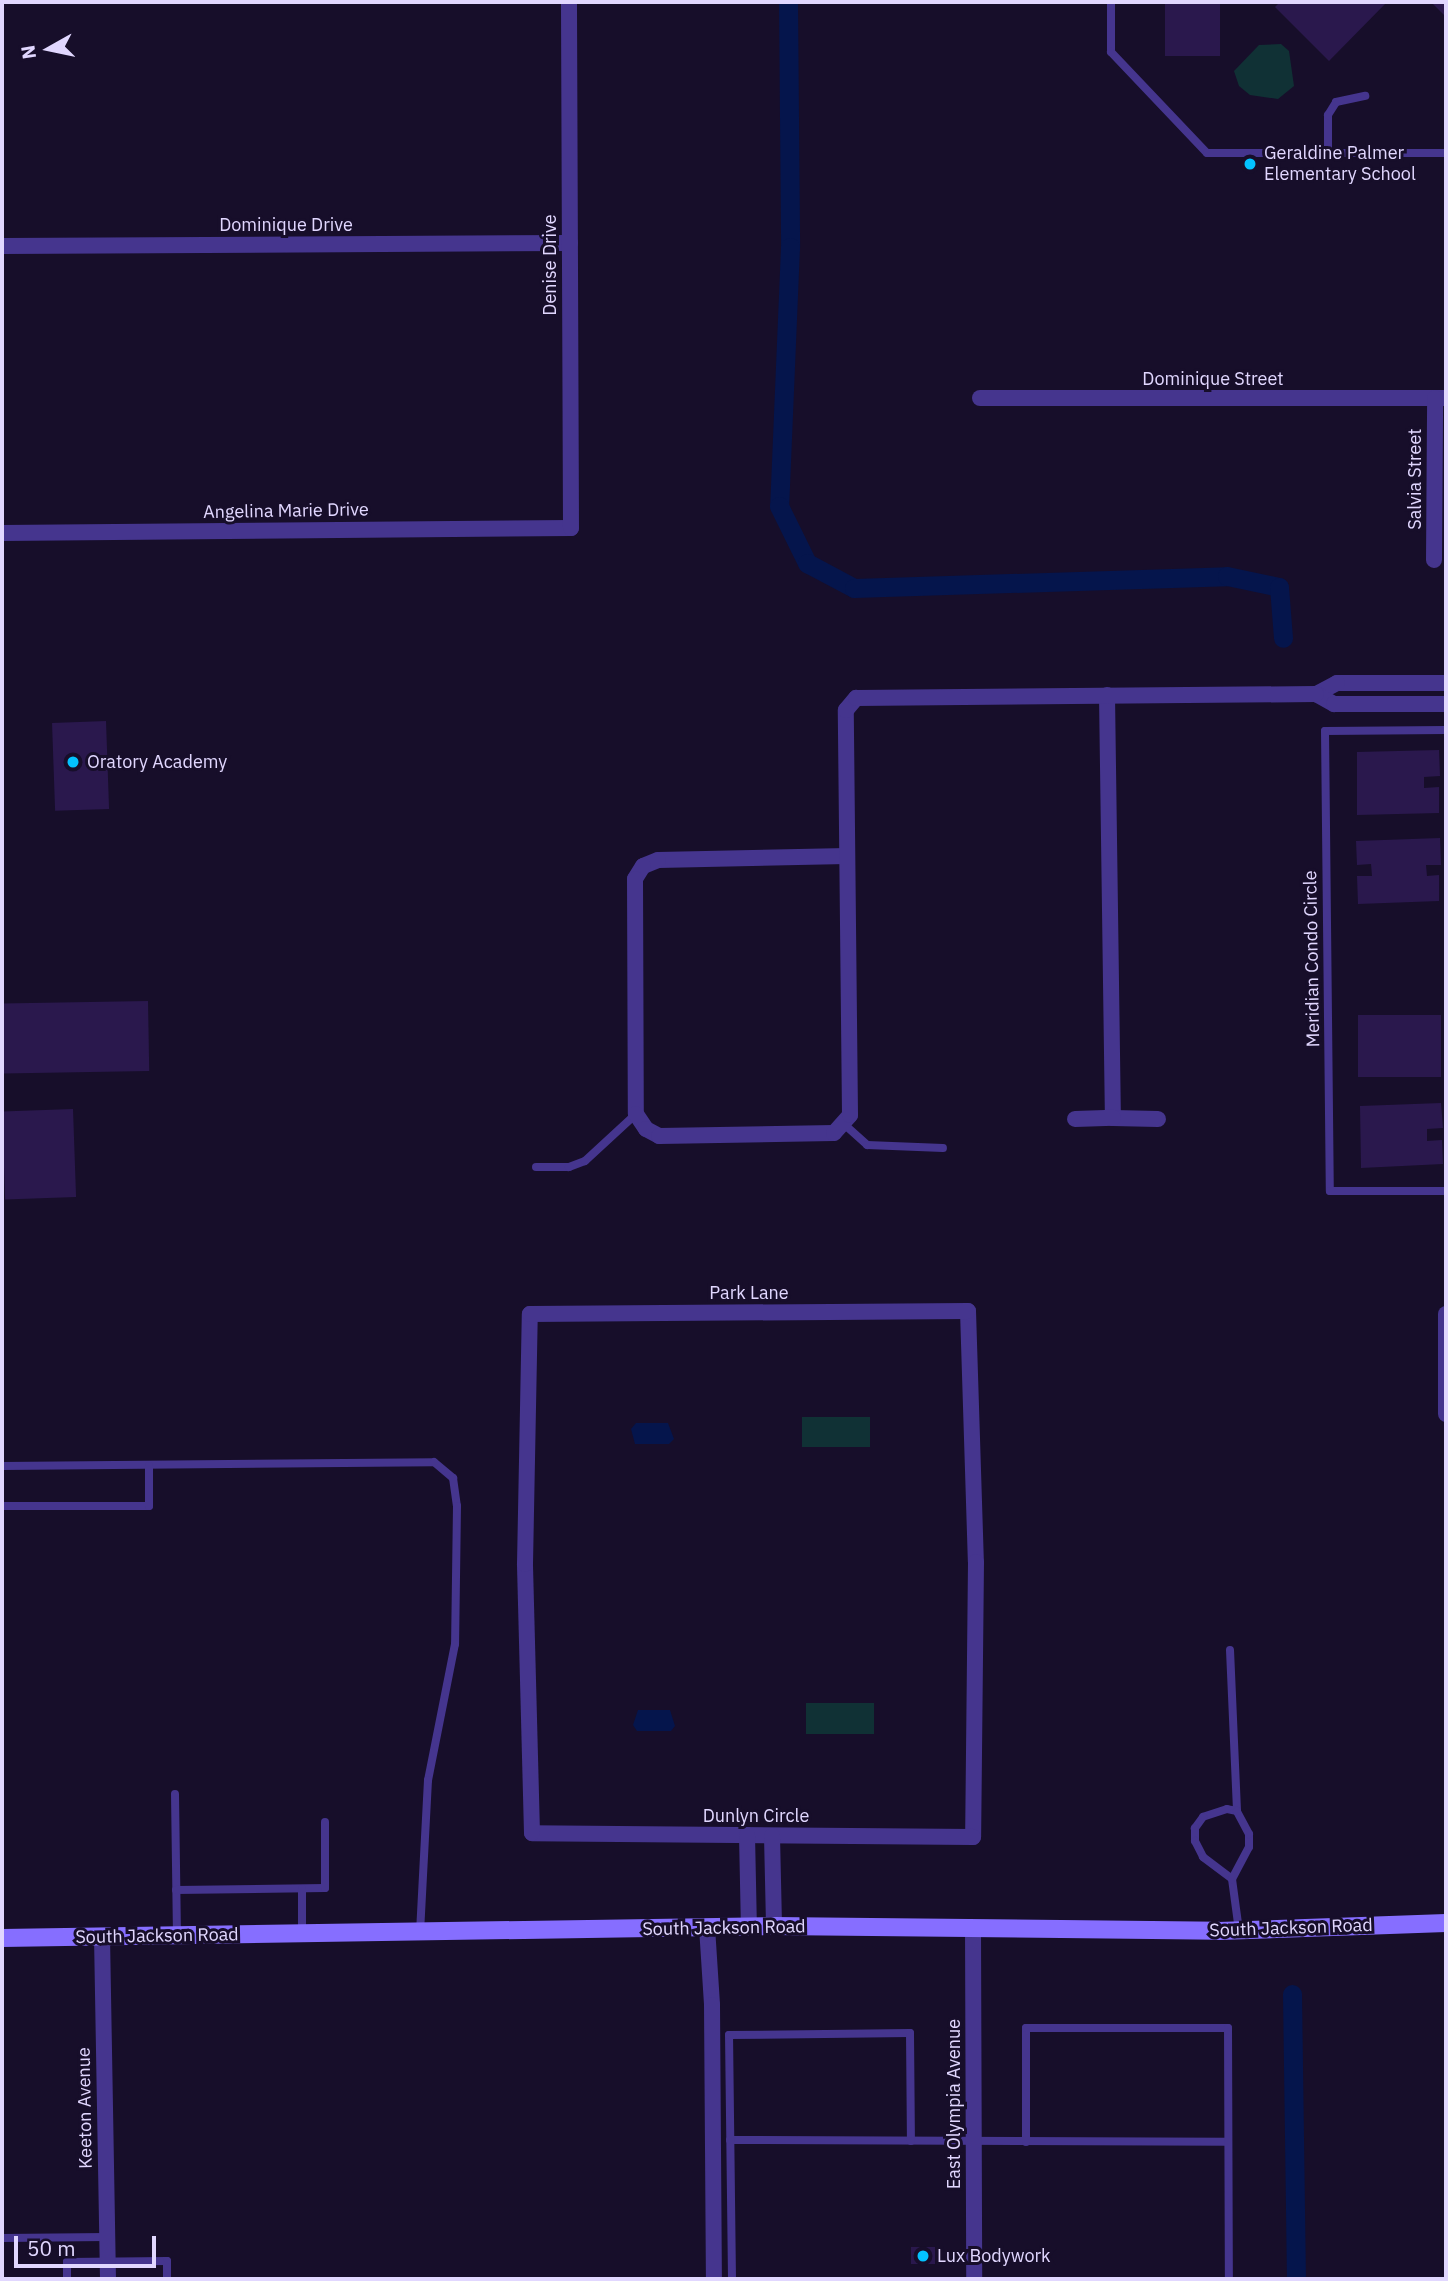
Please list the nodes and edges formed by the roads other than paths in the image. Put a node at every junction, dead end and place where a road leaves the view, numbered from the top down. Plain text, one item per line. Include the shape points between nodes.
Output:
1 (569, 2) edge
2 (1111, 2) edge
3 (1365, 96) dead end
4 (1446, 153) edge
5 (1328, 154) junction
6 (570, 243) junction
7 (2, 246) edge
8 (980, 398) dead end
9 (1441, 398) edge
10 (571, 528) joint
11 (2, 533) edge
12 (1434, 560) dead end
13 (1446, 683) edge
14 (1316, 694) junction
15 (1107, 695) junction
16 (1446, 704) edge
17 (1446, 730) edge
18 (848, 856) junction
19 (636, 1114) junction
20 (1113, 1118) junction
21 (1074, 1119) dead end
22 (1158, 1119) dead end
23 (845, 1125) junction
24 (943, 1148) dead end
25 (536, 1167) dead end
26 (1446, 1191) edge
27 (968, 1311) joint
28 (530, 1314) joint
29 (1446, 1314) edge
30 (1446, 1414) edge
31 (2, 1466) edge
32 (149, 1466) junction
33 (2, 1506) edge
34 (1230, 1650) dead end
35 (175, 1794) dead end
36 (1237, 1811) junction
37 (325, 1822) dead end
38 (747, 1835) junction
39 (772, 1836) junction
40 (1232, 1879) junction
41 (302, 1889) junction
42 (176, 1890) junction
43 (1446, 1923) edge
44 (775, 1926) junction
45 (707, 1927) junction
46 (749, 1927) junction
47 (973, 1928) junction
48 (1238, 1931) junction
49 (420, 1932) junction
50 (302, 1933) junction
51 (177, 1936) junction
52 (102, 1937) junction
53 (2, 1938) edge
54 (730, 2140) junction
55 (911, 2141) junction
56 (974, 2142) junction
57 (1026, 2142) junction
58 (1228, 2142) junction
59 (107, 2237) junction
60 (2, 2238) edge
61 (107, 2262) junction
62 (67, 2279) edge
63 (107, 2279) edge
64 (167, 2279) edge
65 (713, 2279) edge
66 (732, 2279) edge
67 (974, 2279) edge
68 (1229, 2279) edge

1 - 6 street, Denise Drive
2 - 5 lane via 1111,52 1208,153
3 - 5 lane via 1336,102 1328,115
4 - 5 lane
6 - 7 street, Dominique Drive
6 - 10 street, Denise Drive
8 - 9 street, Dominique Street
9 - 12 street, Salvia Street
10 - 11 street, Angelina Marie Drive
13 - 14 street via 1337,683
14 - 15 street
14 - 16 street via 1334,704
15 - 18 street via 856,698 846,710
15 - 20 street
17 - 26 lane, Meridian Condo Circle via 1325,731 1330,1191
18 - 19 street via 658,860 643,866 635,879
18 - 23 street via 850,1115
19 - 23 street via 646,1129 659,1136 834,1133
19 - 25 lane via 585,1161 569,1167
20 - 21 street
20 - 22 street
23 - 24 lane via 867,1145
27 - 28 street, Park Lane
27 - 39 street, Dunlyn Circle via 976,1562 973,1837
28 - 38 street, Dunlyn Circle via 525,1564 531,1833
29 - 30 street
31 - 32 lane via 115,1462
32 - 33 lane via 149,1506
32 - 49 lane via 434,1462 453,1478 457,1506 455,1644 428,1780
34 - 36 lane
35 - 42 lane
36 - 40 lane via 1249,1835 1249,1847
36 - 40 lane via 1214,1812 1195,1828 1203,1857
37 - 41 lane via 325,1888
38 - 39 street, Dunlyn Circle
38 - 46 street
39 - 44 street
40 - 48 lane
41 - 42 lane
41 - 50 lane
42 - 51 lane
43 - 48 main road, South Jackson Road
44 - 46 main road, South Jackson Road
44 - 47 main road, South Jackson Road
45 - 46 main road, South Jackson Road
45 - 49 main road, South Jackson Road
45 - 65 street via 712,2006
47 - 48 main road, South Jackson Road
47 - 56 street, East Olympia Avenue
49 - 50 main road, South Jackson Road
50 - 51 main road, South Jackson Road
51 - 52 main road, South Jackson Road
52 - 53 main road, South Jackson Road
52 - 59 street, Keeton Avenue
54 - 55 lane
54 - 55 lane via 729,2035 910,2034
54 - 66 lane
55 - 56 lane
56 - 57 lane
56 - 67 street, East Olympia Avenue
57 - 58 lane
57 - 58 lane via 1026,2028 1228,2028
58 - 68 lane
59 - 60 lane
59 - 61 street, Keeton Avenue
61 - 62 lane via 67,2262
61 - 63 street, Keeton Avenue
61 - 64 lane via 167,2261

